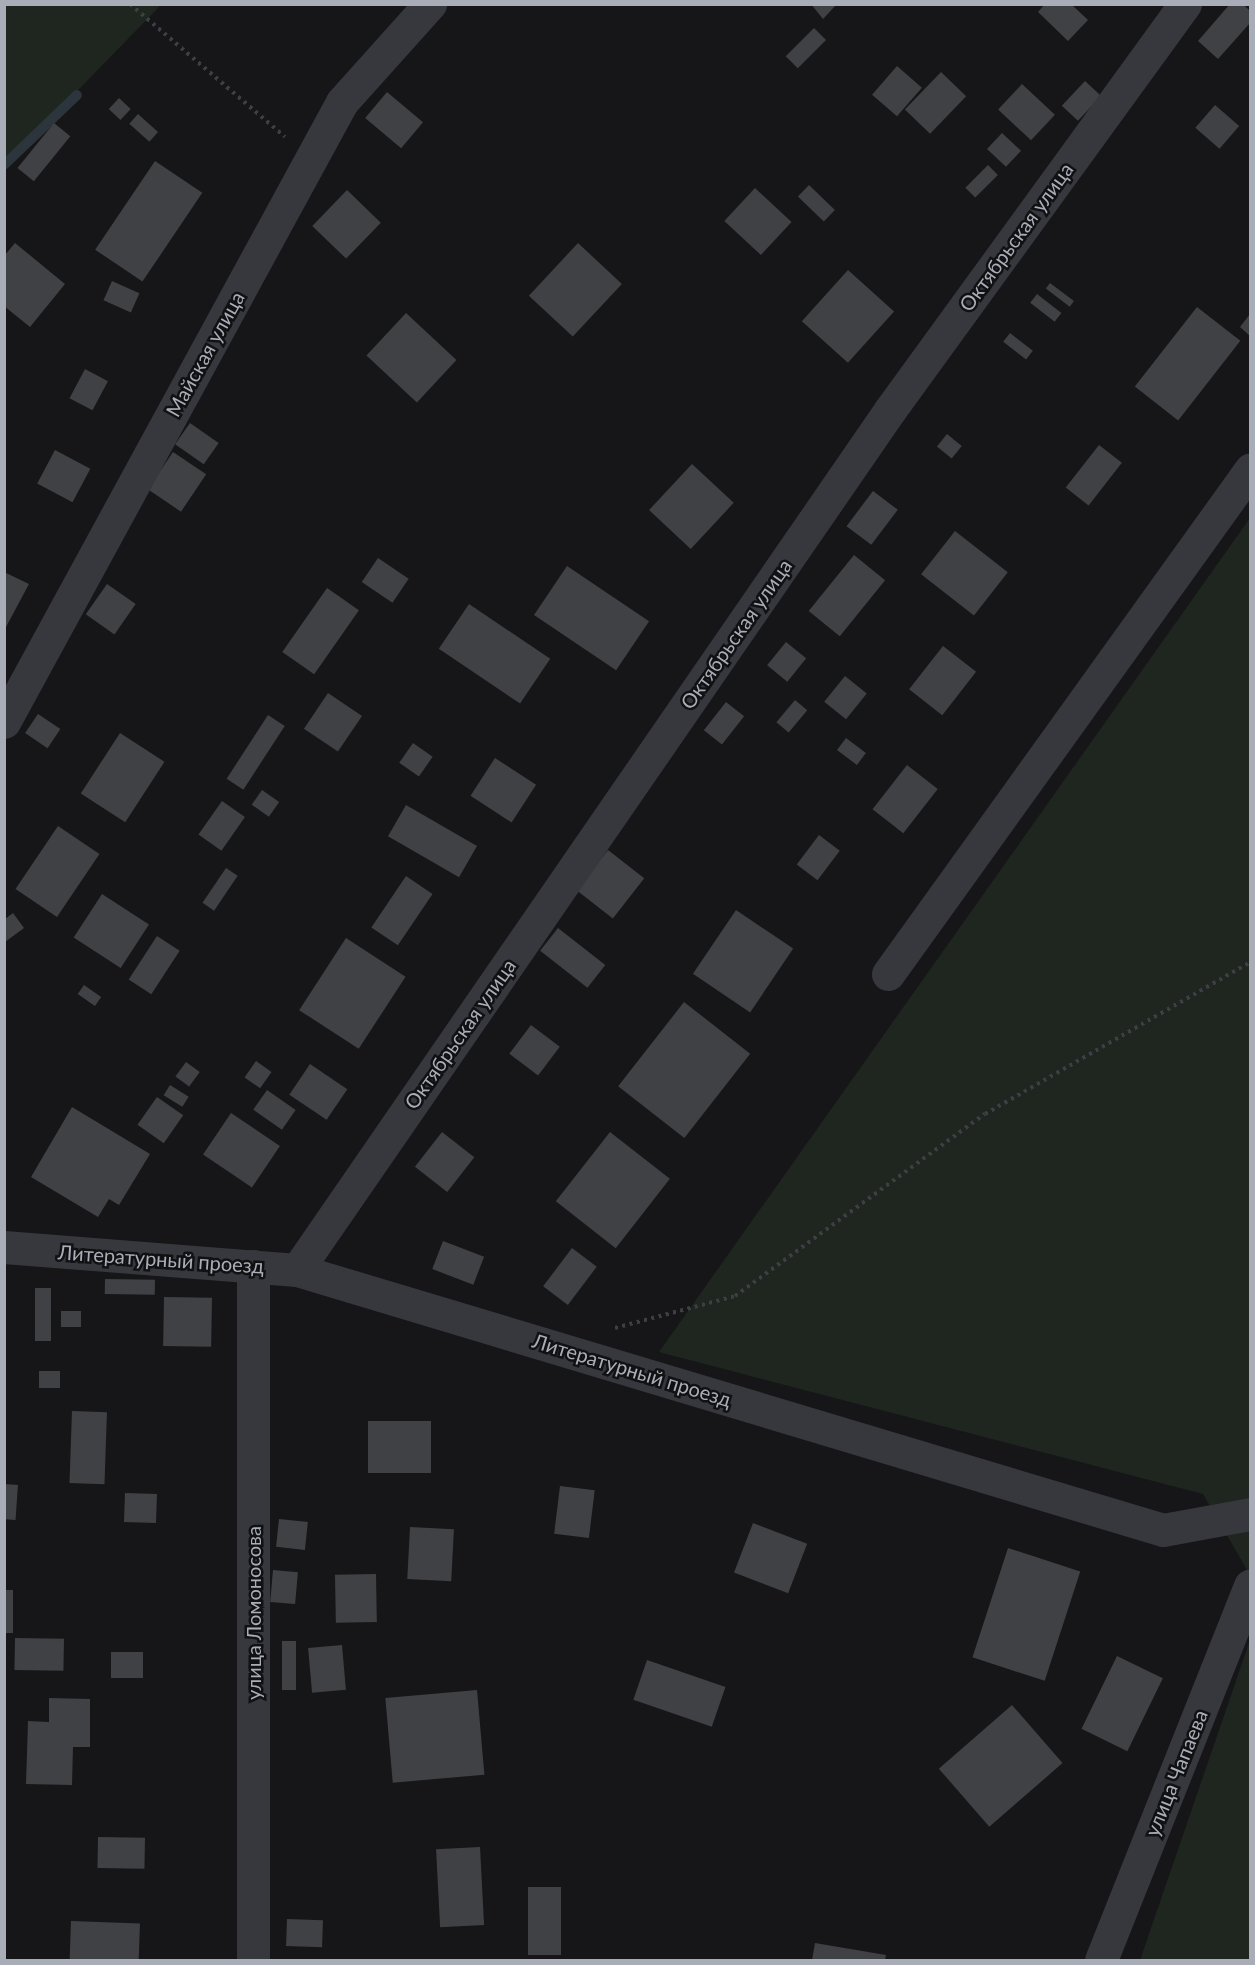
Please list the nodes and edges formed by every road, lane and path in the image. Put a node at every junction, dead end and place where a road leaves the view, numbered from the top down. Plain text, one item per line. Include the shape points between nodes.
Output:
1 (130, 4) edge
2 (430, 4) edge
3 (1185, 4) edge
4 (311, 159) junction
5 (1251, 470) edge
6 (4, 722) edge
7 (1251, 962) edge
8 (888, 974) dead end
9 (4, 1247) edge
10 (253, 1266) junction
11 (297, 1270) junction
12 (608, 1330) dead end
13 (1251, 1514) edge
14 (1251, 1586) edge
15 (253, 1960) edge
16 (1101, 1960) edge

1 - 4 path
2 - 4 street, Майская улица via 342,102
3 - 11 street, Октябрьская улица via 890,410
4 - 6 street, Майская улица
5 - 8 street
7 - 12 path via 985,1113 735,1296
9 - 10 street, Литературный проезд
10 - 11 street, Литературный проезд
10 - 15 street, улица Ломоносова
11 - 13 street, Литературный проезд via 1163,1530
14 - 16 street, улица Чапаева

